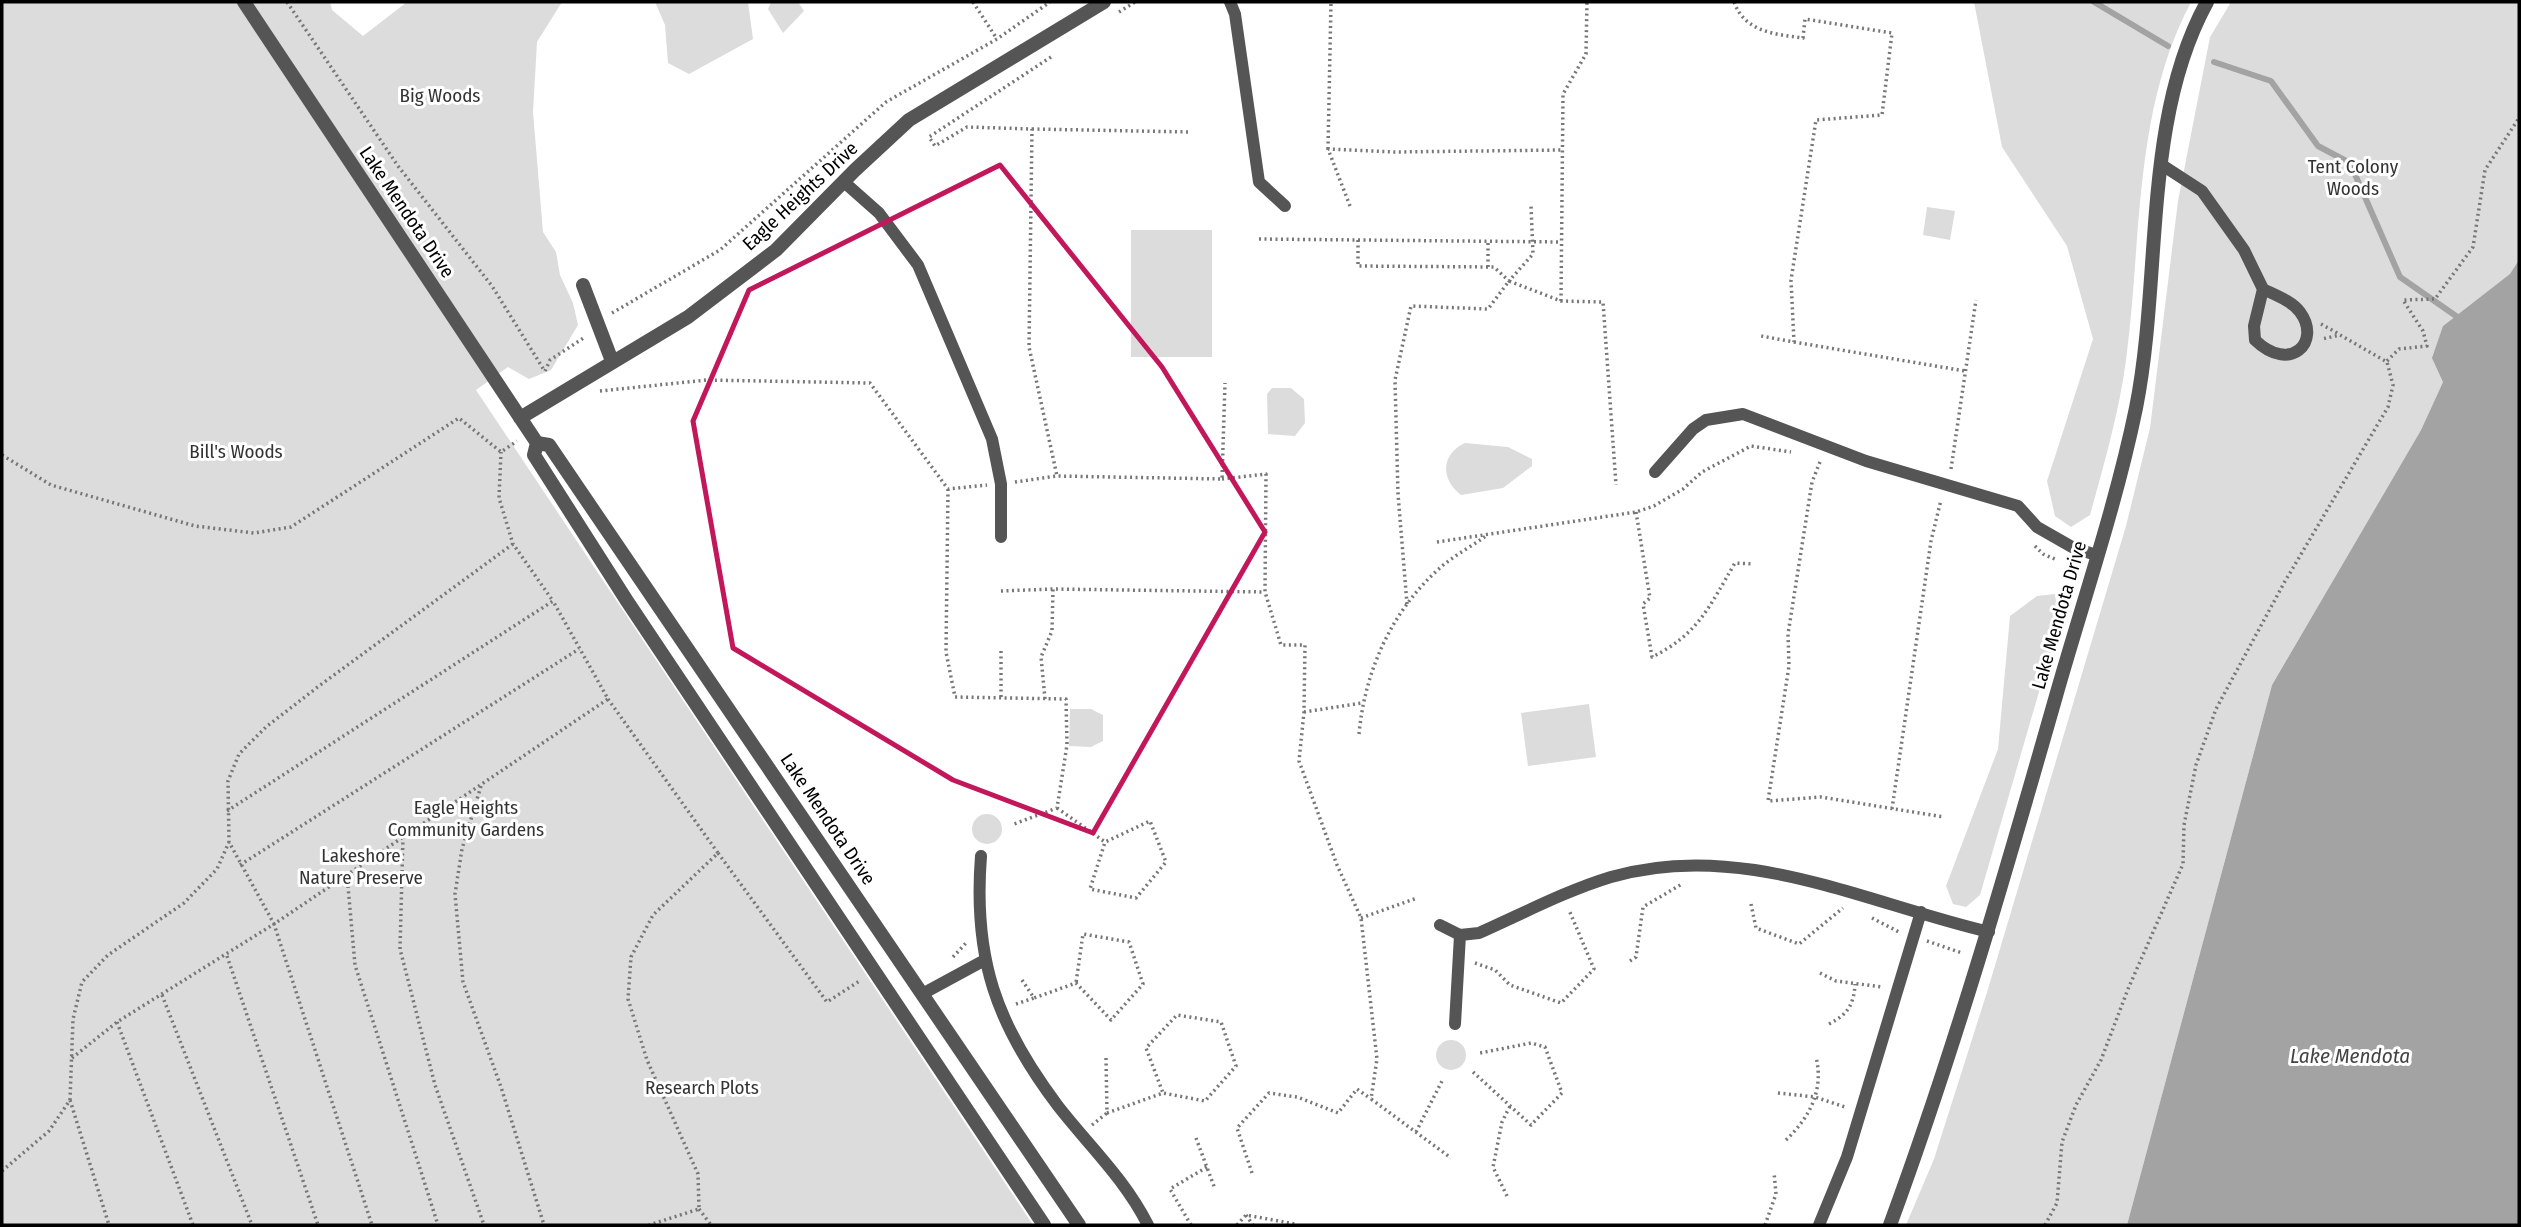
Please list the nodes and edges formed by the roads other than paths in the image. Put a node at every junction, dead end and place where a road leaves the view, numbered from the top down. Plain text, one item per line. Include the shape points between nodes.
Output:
1 (244, 2) edge
2 (1104, 2) edge
3 (1230, 2) edge
4 (2207, 2) edge
5 (2162, 165) junction
6 (844, 182) junction
7 (1285, 206) dead end
8 (583, 285) dead end
9 (2263, 289) junction
10 (612, 361) junction
11 (520, 418) junction
12 (534, 438) junction
13 (1655, 472) dead end
14 (1001, 537) dead end
15 (2096, 555) junction
16 (981, 856) dead end
17 (1921, 912) junction
18 (1440, 925) dead end
19 (1989, 932) junction
20 (1460, 935) junction
21 (983, 961) junction
22 (924, 993) junction
23 (1455, 1024) dead end
24 (1044, 1225) edge
25 (1079, 1225) edge
26 (1148, 1225) edge
27 (1819, 1225) edge
28 (1890, 1225) edge

1 - 11 street, Lake Mendota Drive
2 - 6 street, Eagle Heights Drive via 909,120
3 - 7 lane via 1259,183
4 - 5 street, Lake Mendota Drive via 2183,61
5 - 9 lane via 2202,191 2244,250
5 - 15 street, Lake Mendota Drive via 2136,407
6 - 10 street, Eagle Heights Drive via 776,250 688,317
6 - 14 lane via 879,213 918,264 992,439 1001,484
8 - 10 street
9 - 9 lane via 2255,340 2268,353 2283,357 2298,351 2307,324 2298,309
10 - 11 street, Eagle Heights Drive
11 - 12 street, Lake Mendota Drive
12 - 22 street, Lake Mendota Drive via 549,445
12 - 24 street, Lake Mendota Drive via 534,456 627,601
13 - 15 lane via 1692,429 1706,420 1743,414 1866,461 2018,506 2037,527
15 - 19 street, Lake Mendota Drive
16 - 21 lane via 978,894
17 - 19 lane
17 - 20 lane via 1774,872 1656,868 1612,877 1479,933
17 - 27 lane via 1847,1157
18 - 20 lane
19 - 28 street, Lake Mendota Drive
20 - 23 lane
21 - 22 lane
21 - 26 lane via 1001,1010 1031,1067 1109,1163
22 - 25 street, Lake Mendota Drive

